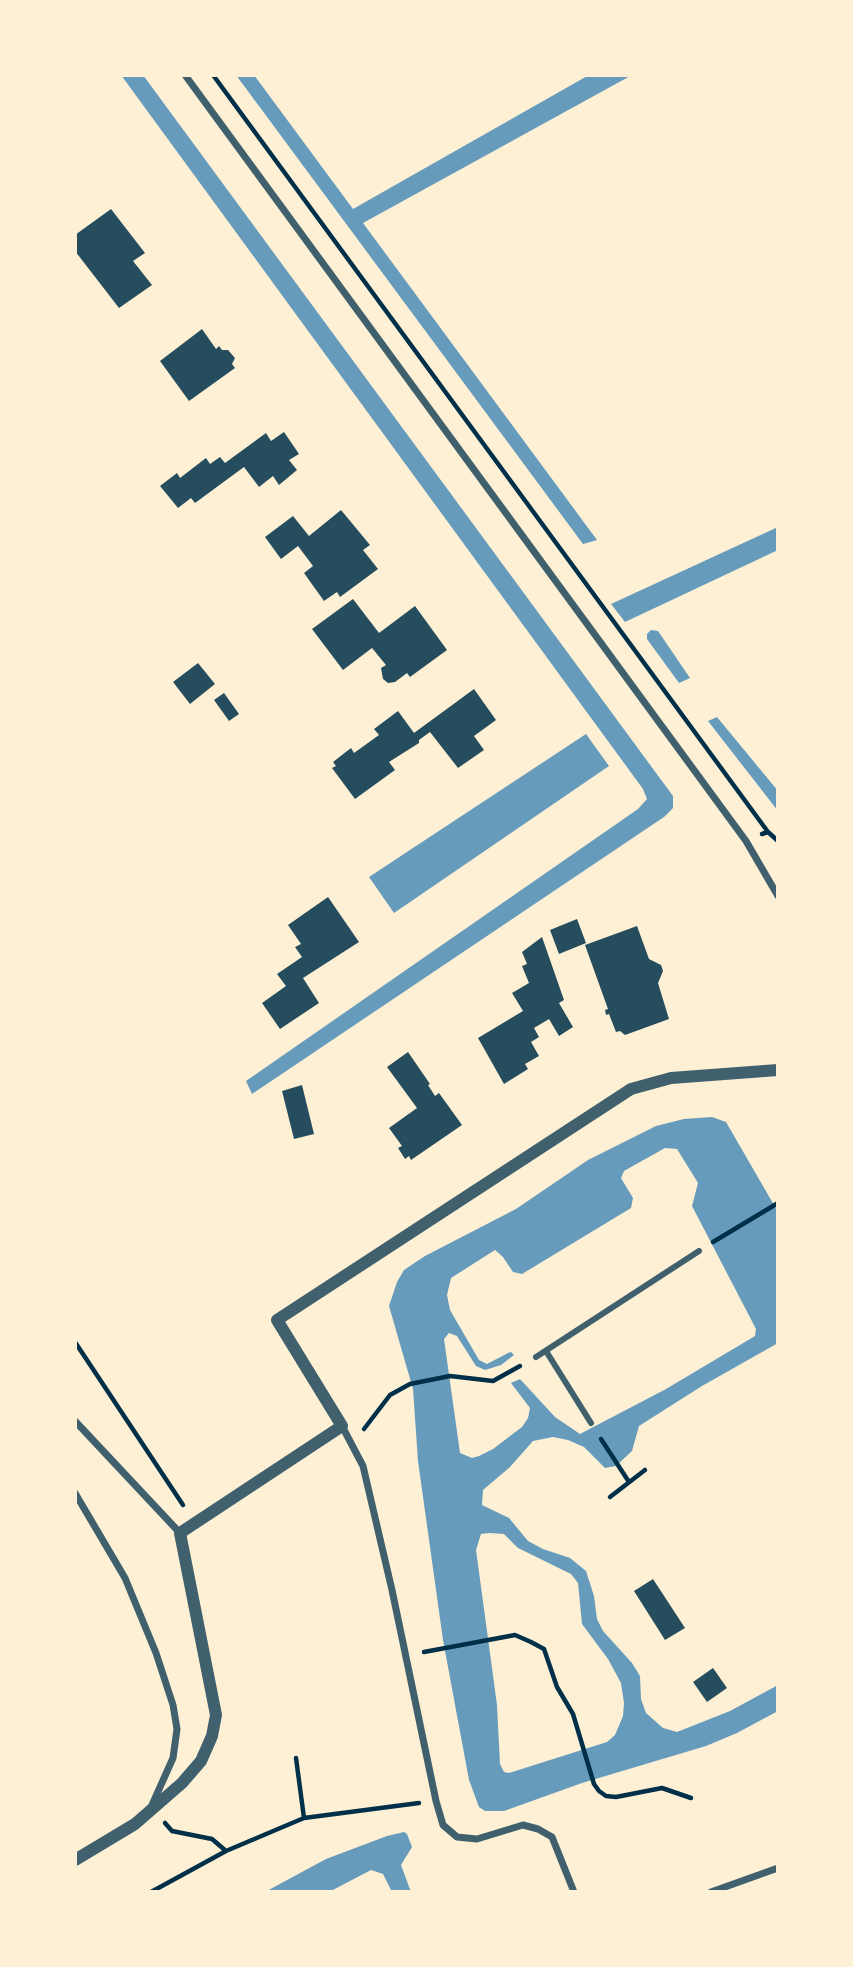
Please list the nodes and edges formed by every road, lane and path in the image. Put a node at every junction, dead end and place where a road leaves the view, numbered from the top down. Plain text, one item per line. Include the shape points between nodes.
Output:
1 (185, 75) edge
2 (213, 75) edge
3 (768, 832) junction
4 (746, 841) junction
5 (778, 841) edge
6 (774, 886) edge
7 (778, 896) edge
8 (778, 1070) edge
9 (778, 1203) edge
10 (699, 1251) joint
11 (75, 1342) edge
12 (546, 1351) junction
13 (537, 1357) joint
14 (75, 1420) edge
15 (591, 1423) joint
16 (342, 1426) junction
17 (353, 1444) junction
18 (645, 1470) dead end
19 (629, 1482) junction
20 (75, 1493) edge
21 (610, 1497) dead end
22 (194, 1523) junction
23 (180, 1533) junction
24 (444, 1647) dead end
25 (296, 1758) dead end
26 (691, 1798) dead end
27 (436, 1801) junction
28 (151, 1809) junction
29 (304, 1818) junction
30 (226, 1851) junction
31 (75, 1860) edge
32 (778, 1868) edge
33 (151, 1892) edge
34 (573, 1892) edge
35 (711, 1892) edge

1 - 4 street
2 - 3 path
3 - 4 path
3 - 5 path
4 - 6 street
6 - 7 street
8 - 16 street via 671,1078 631,1089 276,1320
9 - 10 path
10 - 12 street
11 - 22 path
12 - 13 street
12 - 15 street
13 - 17 path via 494,1381 450,1376 410,1384 390,1395
14 - 23 street
15 - 19 path
16 - 17 street
16 - 22 street
17 - 27 street via 377,1523
18 - 19 path
19 - 21 path
20 - 28 street via 125,1578 173,1705 177,1730 173,1758
22 - 23 street
23 - 28 street via 216,1716 201,1761
24 - 26 path via 514,1635 544,1649 557,1687 573,1714 594,1784 606,1796 662,1788
25 - 29 path
27 - 29 path
27 - 34 street via 443,1825 457,1838 477,1839 523,1825 552,1837
28 - 30 path via 172,1830 212,1839
28 - 31 street via 135,1824
29 - 30 path
30 - 33 path
32 - 35 street

